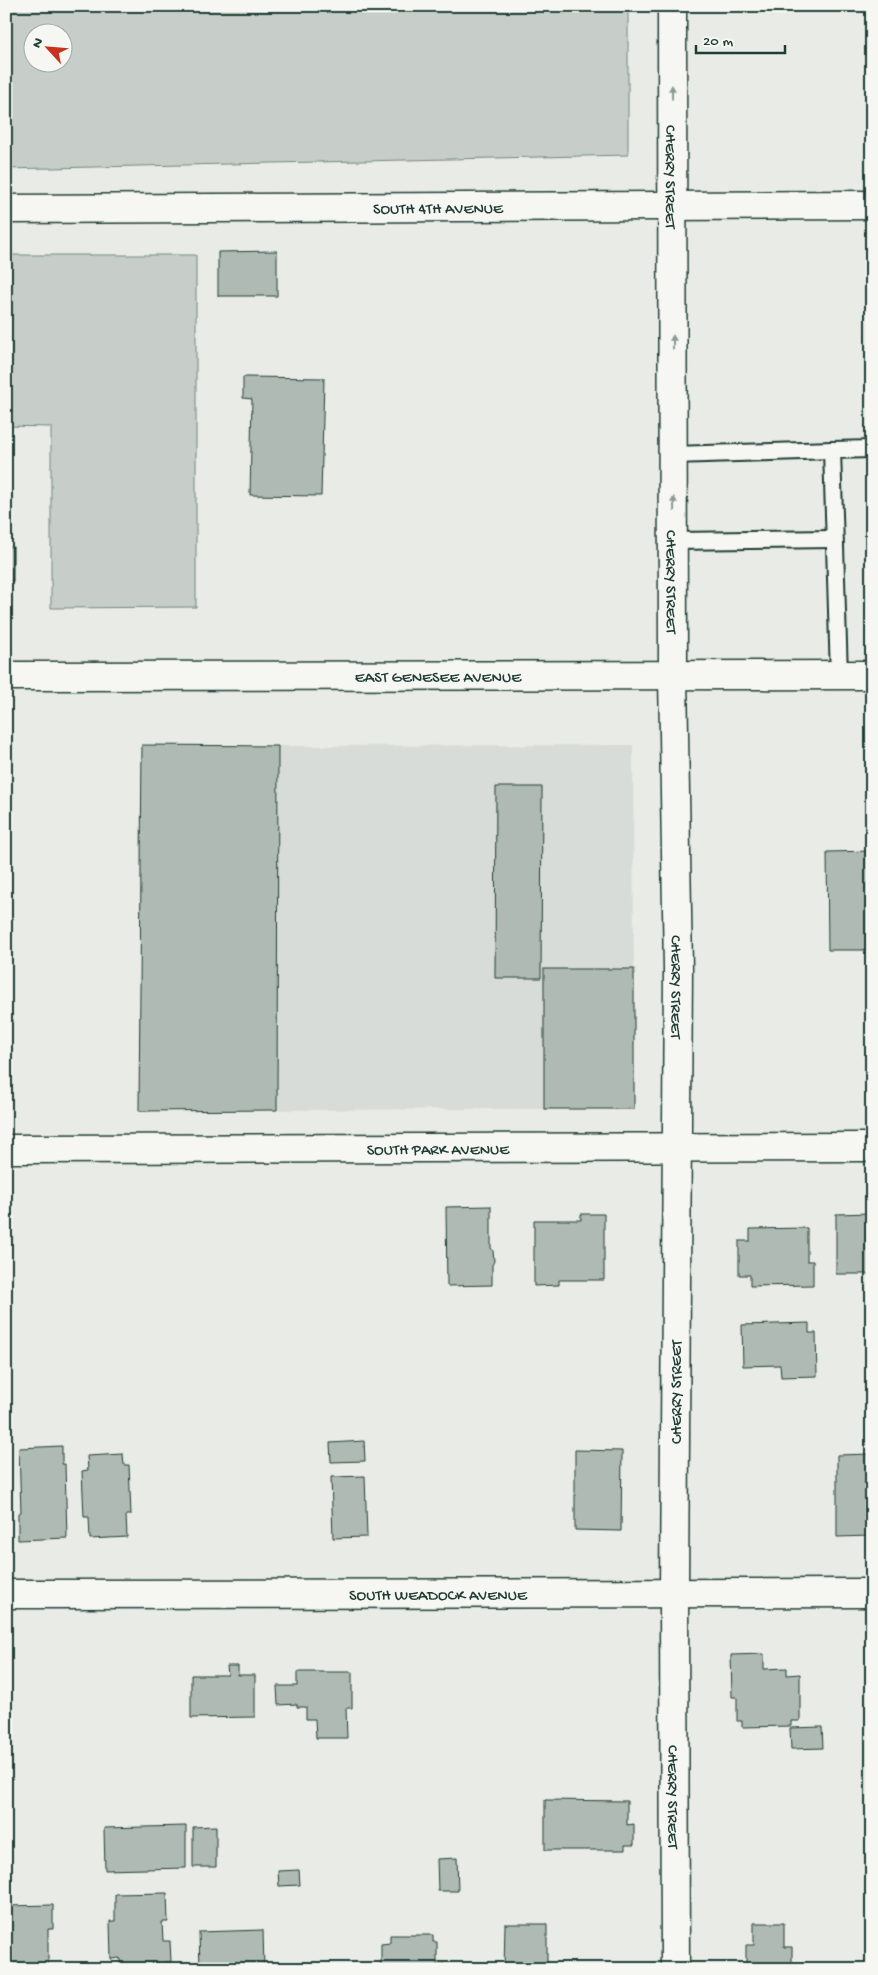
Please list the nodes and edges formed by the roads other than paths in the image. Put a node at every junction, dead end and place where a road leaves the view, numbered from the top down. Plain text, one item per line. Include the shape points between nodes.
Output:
1 (672, 6) edge
2 (872, 205) edge
3 (673, 206) junction
4 (6, 209) edge
5 (872, 449) edge
6 (832, 450) junction
7 (673, 455) junction
8 (834, 539) junction
9 (674, 541) junction
10 (6, 676) edge
11 (673, 676) junction
12 (839, 676) junction
13 (872, 676) edge
14 (872, 1147) edge
15 (676, 1148) junction
16 (6, 1149) edge
17 (674, 1593) junction
18 (872, 1593) edge
19 (6, 1594) edge
20 (675, 1969) edge

3 -> 1 street, CHERRY STREET
2 - 3 street, SOUTH 4TH AVENUE
3 - 4 street, SOUTH 4TH AVENUE
7 -> 3 street, CHERRY STREET
5 - 6 lane
6 - 7 lane
6 - 8 lane
9 -> 7 street, CHERRY STREET
8 - 9 lane
8 - 12 lane
9 - 11 street, CHERRY STREET
10 - 11 street, EAST GENESEE AVENUE
11 - 12 street, EAST GENESEE AVENUE
11 - 15 street, CHERRY STREET via 678,969
12 - 13 street, EAST GENESEE AVENUE
14 - 15 street, SOUTH PARK AVENUE
15 - 16 street, SOUTH PARK AVENUE
15 - 17 street, CHERRY STREET
17 - 18 street, SOUTH WEADOCK AVENUE
17 - 19 street, SOUTH WEADOCK AVENUE
17 - 20 street, CHERRY STREET

